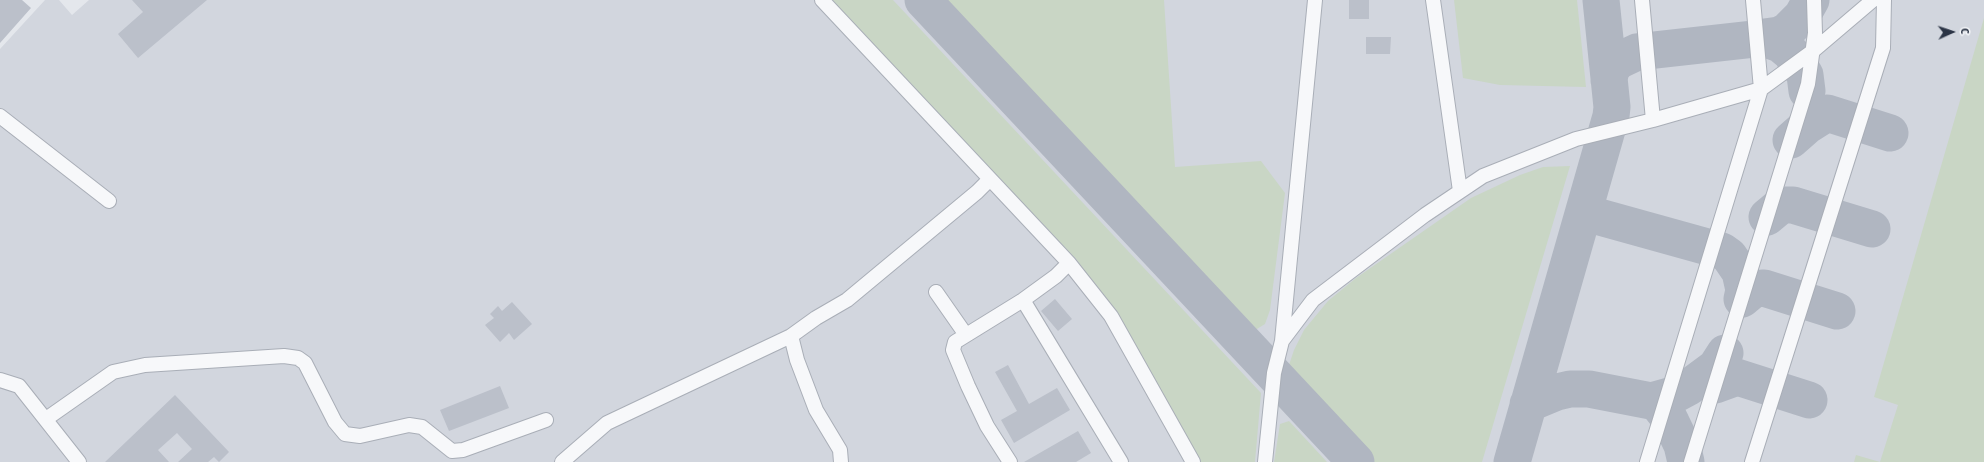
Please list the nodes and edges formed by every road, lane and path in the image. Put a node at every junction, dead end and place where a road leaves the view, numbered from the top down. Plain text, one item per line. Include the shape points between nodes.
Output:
1 (822, 0) edge
2 (1314, 0) edge
3 (1433, 0) edge
4 (1642, 0) edge
5 (1753, 0) edge
6 (1814, 0) edge
7 (1873, 0) edge
8 (1884, 0) edge
9 (1813, 51) junction
10 (1762, 90) junction
11 (0, 116) edge
12 (1653, 120) junction
13 (990, 179) junction
14 (1460, 191) junction
15 (109, 201) dead end
16 (1070, 263) junction
17 (936, 292) dead end
18 (1022, 300) junction
19 (966, 335) junction
20 (791, 336) junction
21 (1282, 341) junction
22 (0, 380) edge
23 (46, 419) junction
24 (546, 420) dead end
25 (80, 462) edge
26 (562, 462) edge
27 (841, 462) edge
28 (1010, 462) edge
29 (1121, 462) edge
30 (1193, 462) edge
31 (1265, 462) edge
32 (1647, 462) edge
33 (1691, 462) edge
34 (1752, 462) edge

1 - 13 lane
2 - 21 lane
3 - 14 lane
4 - 12 lane
5 - 10 lane
6 - 9 lane
7 - 9 lane
8 - 34 lane via 1883,48
9 - 10 lane
9 - 33 lane via 1807,90
10 - 12 lane
10 - 32 lane
11 - 15 lane
12 - 14 lane via 1576,138 1483,176
13 - 16 lane
13 - 20 lane via 847,300
14 - 21 lane via 1314,300
16 - 18 lane
16 - 30 lane via 1111,316
17 - 19 lane
18 - 19 lane
18 - 29 lane
19 - 28 lane via 955,342 953,350 987,426
20 - 26 lane via 607,423
20 - 27 lane via 816,410 840,450
21 - 31 lane via 1274,374
22 - 23 lane via 19,386
23 - 24 lane via 113,372 145,365 284,356 298,358 305,363 335,422 345,434 360,436 409,425 422,426 452,451 463,450
23 - 25 lane

